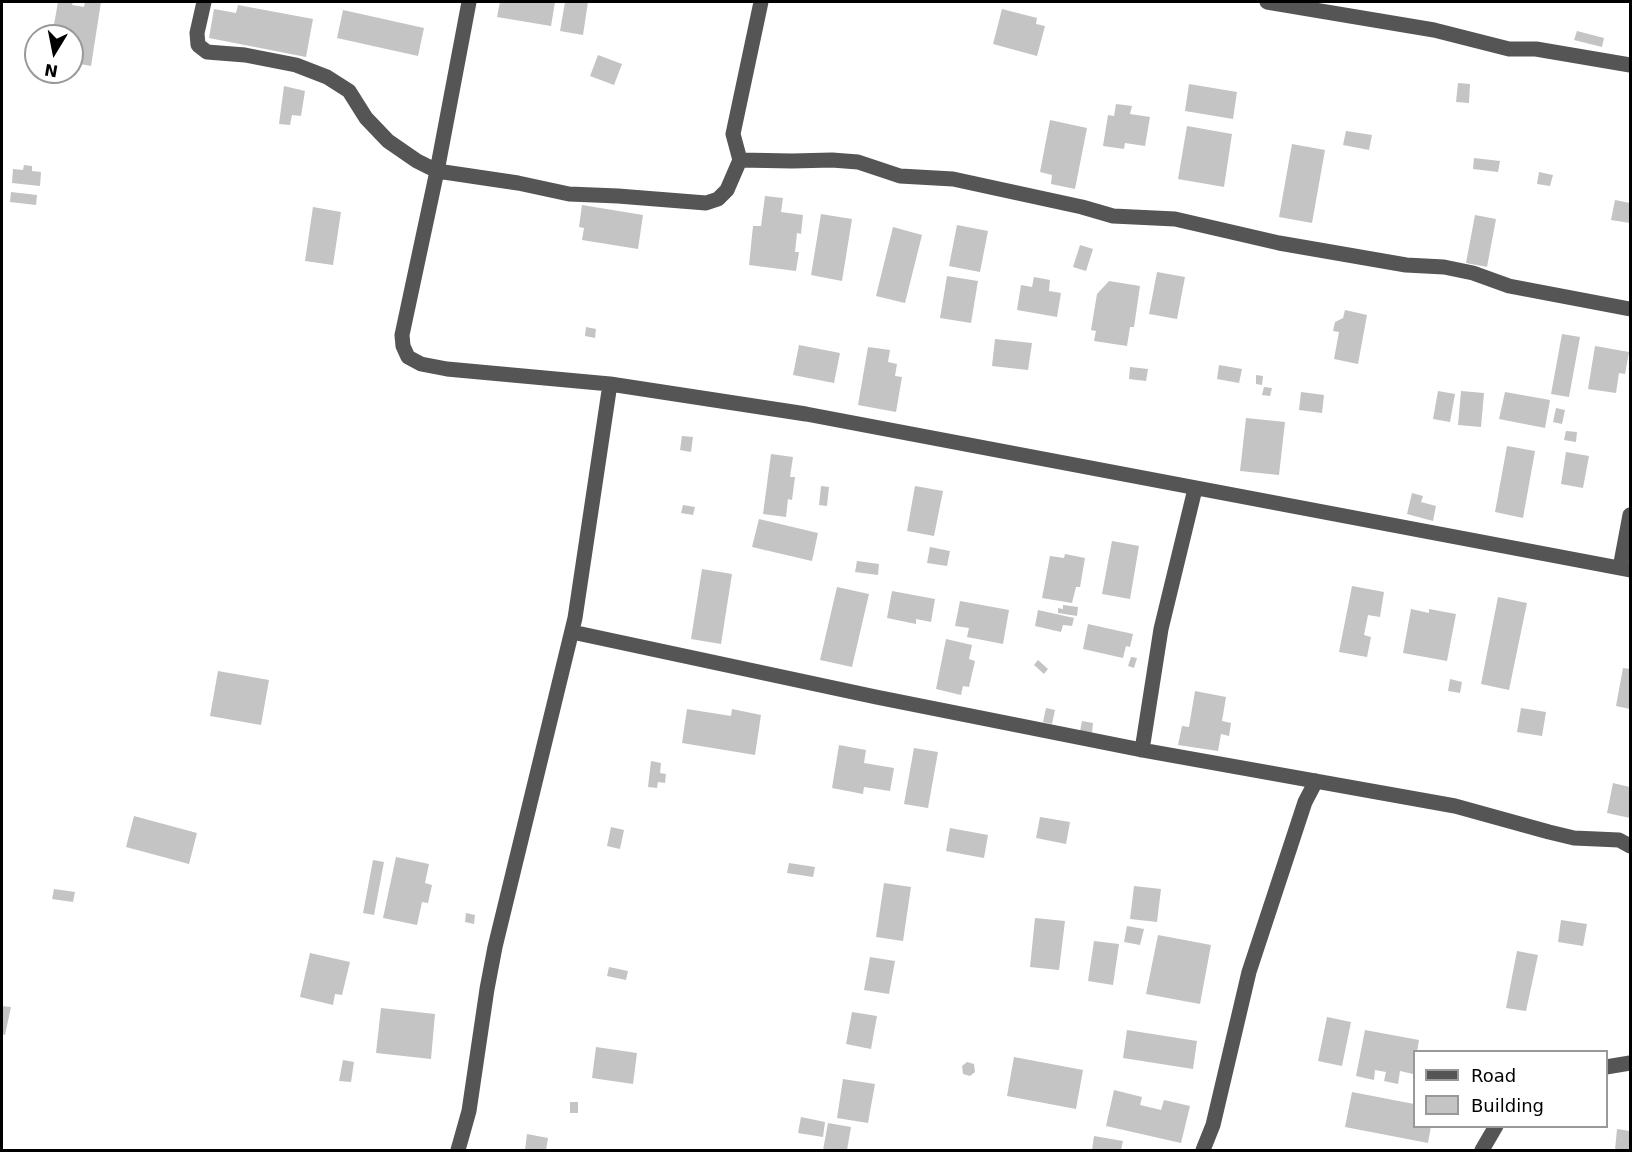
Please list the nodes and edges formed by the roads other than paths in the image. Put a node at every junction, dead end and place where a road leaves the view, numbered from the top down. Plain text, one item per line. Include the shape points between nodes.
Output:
1 (204, 2) edge
2 (470, 2) edge
3 (761, 2) edge
4 (1267, 2) edge
5 (1630, 65) edge
6 (741, 160) junction
7 (437, 171) junction
8 (1630, 309) edge
9 (610, 384) junction
10 (1196, 489) junction
11 (1630, 515) edge
12 (1625, 569) edge
13 (572, 632) junction
14 (1142, 750) junction
15 (1316, 781) junction
16 (1630, 846) edge
17 (1630, 1064) edge
18 (1608, 1067) edge
19 (1495, 1128) edge
20 (458, 1150) edge
21 (1203, 1150) edge
22 (1482, 1150) edge

1 - 7 street via 197,33 198,45 207,52 296,65 327,77 349,91 366,118 388,141
2 - 7 street
3 - 6 street via 733,134
4 - 5 street via 1434,30 1509,49 1536,49
6 - 7 street via 727,190 706,203 568,194
6 - 8 street via 858,162 900,176 953,179 1113,216 1175,219 1314,249 1406,265 1444,267 1509,286
7 - 9 street via 402,335 408,357 447,369
9 - 10 street via 806,414
9 - 13 street
10 - 12 street
10 - 14 street via 1161,629
11 - 12 street
13 - 14 street
13 - 20 street via 495,947 469,1111
14 - 15 street
15 - 16 street via 1455,806 1574,838 1619,840
15 - 21 street via 1305,802 1249,972 1213,1125
17 - 18 street
19 - 22 street

